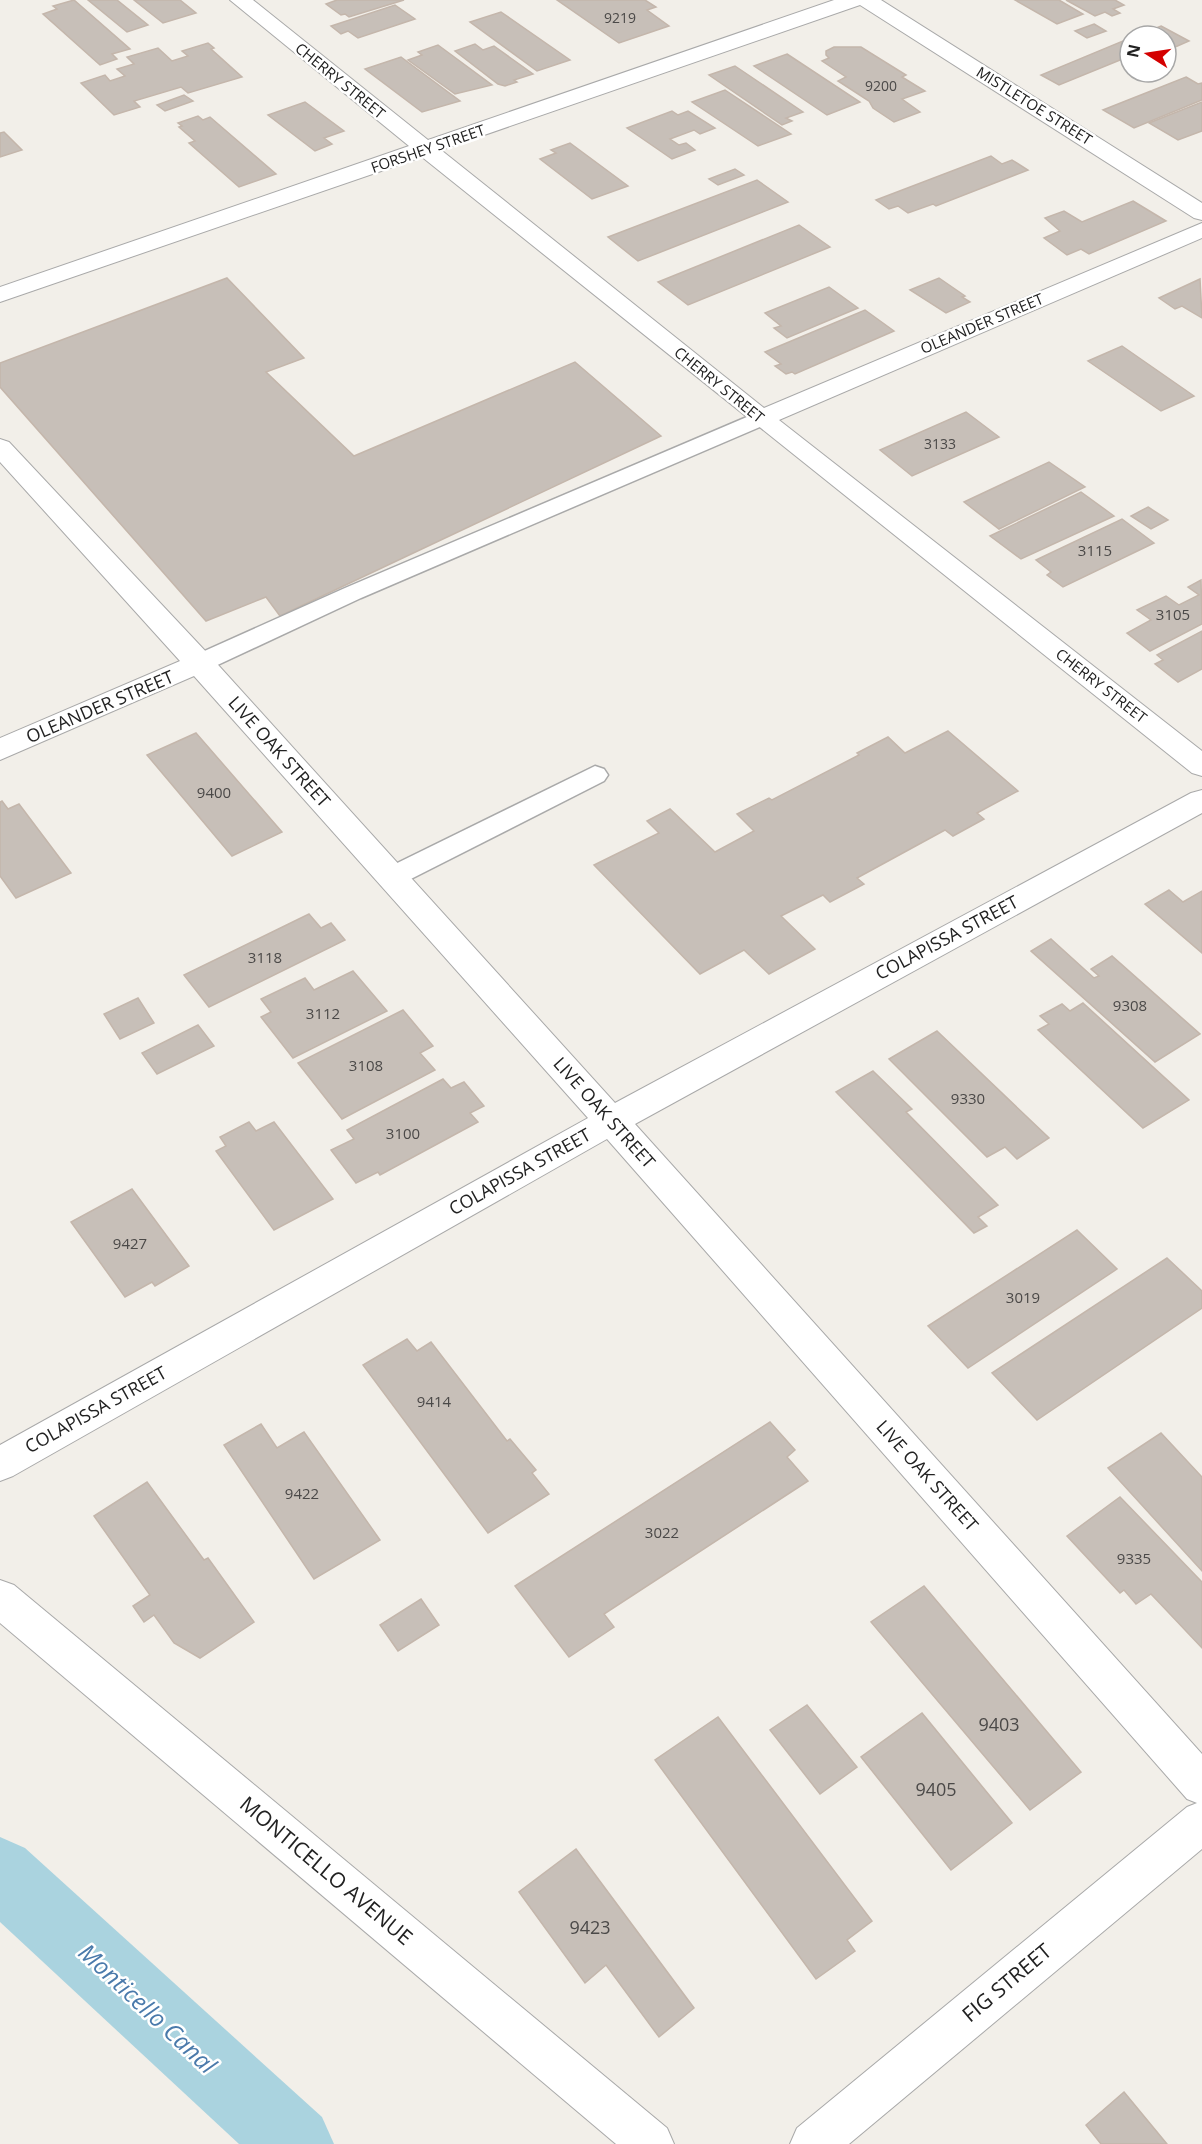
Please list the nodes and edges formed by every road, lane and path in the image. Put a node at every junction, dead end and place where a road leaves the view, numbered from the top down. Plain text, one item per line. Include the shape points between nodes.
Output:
1 (240, 0) edge
2 (854, 0) edge
3 (867, 0) edge
4 (425, 150) junction
5 (1202, 213) edge
6 (1202, 230) edge
7 (0, 295) edge
8 (761, 418) junction
9 (0, 447) edge
10 (200, 663) junction
11 (0, 750) edge
12 (1202, 766) edge
13 (595, 775) dead end
14 (1202, 800) edge
15 (392, 877) junction
16 (611, 1120) junction
17 (0, 1464) edge
18 (0, 1598) edge
19 (1202, 1785) edge
20 (1202, 1821) edge
21 (651, 2144) edge
22 (813, 2144) edge

1 - 4 street, CHERRY STREET
2 - 4 street, FORSHEY STREET
3 - 5 street, MISTLETOE STREET
4 - 7 street, FORSHEY STREET
4 - 8 street, CHERRY STREET
6 - 8 street, OLEANDER STREET
8 - 10 lane
8 - 12 street, CHERRY STREET
9 - 10 street, LIVE OAK STREET
10 - 11 street, OLEANDER STREET
10 - 15 street, LIVE OAK STREET
13 - 15 lane
14 - 16 street, COLAPISSA STREET
15 - 16 street, LIVE OAK STREET
16 - 17 street, COLAPISSA STREET
16 - 19 street, LIVE OAK STREET
18 - 21 street, MONTICELLO AVENUE
20 - 22 street, FIG STREET

